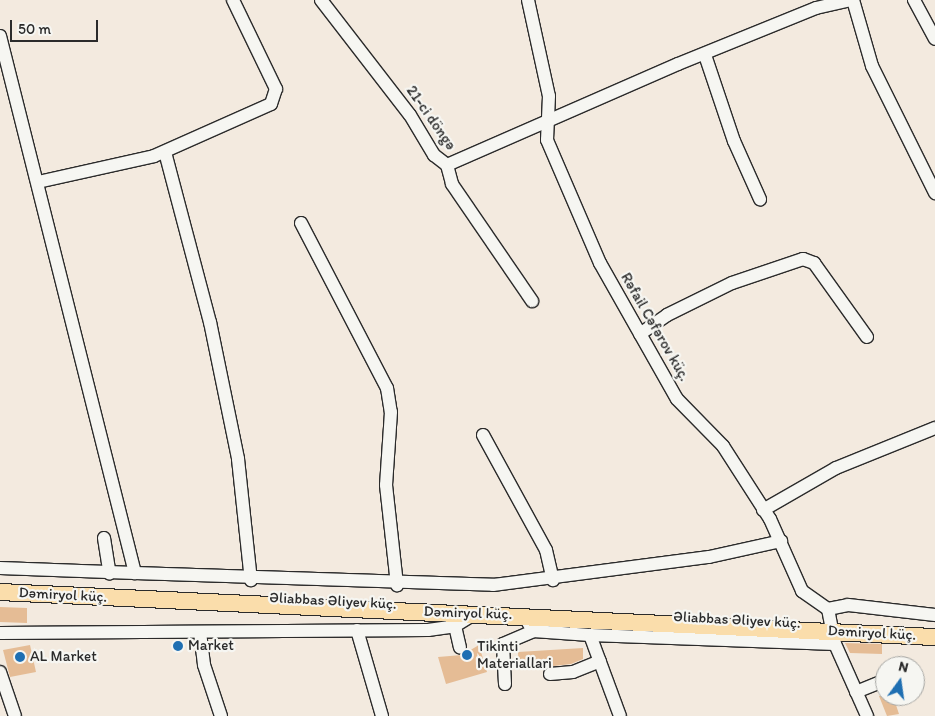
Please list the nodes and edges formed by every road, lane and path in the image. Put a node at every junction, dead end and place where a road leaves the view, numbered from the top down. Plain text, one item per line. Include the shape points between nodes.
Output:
1 (233, 0) edge
2 (322, 0) edge
3 (528, 0) edge
4 (852, 0) edge
5 (914, 0) edge
6 (0, 36) edge
7 (935, 39) edge
8 (705, 55) junction
9 (547, 118) junction
10 (164, 152) junction
11 (447, 165) junction
12 (38, 182) junction
13 (935, 193) edge
14 (760, 199) dead end
15 (302, 223) dead end
16 (532, 301) dead end
17 (640, 334) junction
18 (867, 337) dead end
19 (935, 428) edge
20 (483, 435) dead end
21 (763, 510) junction
22 (104, 538) dead end
23 (781, 541) junction
24 (0, 568) edge
25 (135, 573) junction
26 (110, 574) junction
27 (251, 580) junction
28 (553, 580) junction
29 (396, 585) junction
30 (0, 586) edge
31 (0, 592) edge
32 (474, 614) junction
33 (935, 614) edge
34 (524, 615) junction
35 (455, 626) junction
36 (832, 627) junction
37 (935, 629) edge
38 (357, 630) junction
39 (533, 631) junction
40 (200, 632) junction
41 (0, 633) edge
42 (590, 635) junction
43 (935, 636) edge
44 (460, 647) dead end
45 (600, 661) junction
46 (0, 672) edge
47 (550, 674) dead end
48 (505, 684) dead end
49 (875, 684) edge
50 (856, 692) junction
51 (15, 716) edge
52 (221, 716) edge
53 (382, 716) edge
54 (620, 716) edge
55 (867, 716) edge

1 - 10 street via 276,96 263,108
2 - 11 street, 21-ci döngə via 410,115 434,155
3 - 9 street, Rəfail Cəfərov küç. via 549,96
4 - 8 street, 21-ci döngə via 816,8
4 - 13 street via 872,66
5 - 7 street
6 - 12 street
8 - 9 street, 21-ci döngə
8 - 14 street via 734,141
9 - 11 street, 21-ci döngə via 463,162
9 - 17 street, Rəfail Cəfərov küç. via 547,140 589,238
10 - 12 street
10 - 27 street via 210,322 238,459
11 - 16 street via 452,184
12 - 25 street
15 - 29 street via 387,388 391,412 386,485
17 - 18 street via 667,315 732,283 803,259 814,263
17 - 21 street, Rəfail Cəfərov küç. via 678,399 723,446
19 - 21 street via 836,468
20 - 28 street via 546,550
21 - 23 street, Rəfail Cəfərov küç.
22 - 26 street
23 - 28 street via 738,552
23 - 36 street, Rəfail Cəfərov küç. via 802,591
24 - 26 street
25 - 26 street
25 - 27 street
27 - 29 street
28 - 29 street
30 - 36 main road, Əliabbas Əliyev küç.
31 - 32 main road, Dəmiryol küç.
32 - 34 main road, Dəmiryol küç.
32 - 35 street
33 - 36 street via 848,605
34 - 36 main road, Dəmiryol küç.
34 - 39 street
35 - 38 street
35 - 44 street
36 - 37 main road, Əliabbas Əliyev küç.
36 - 42 street
36 - 43 main road, Dəmiryol küç.
36 - 50 street
38 - 40 street
38 - 53 street
39 - 42 street
39 - 48 street via 503,644
40 - 41 street
40 - 52 street via 204,665
42 - 45 street
45 - 47 street via 573,672
45 - 54 street
46 - 51 street
49 - 50 street
50 - 55 street

